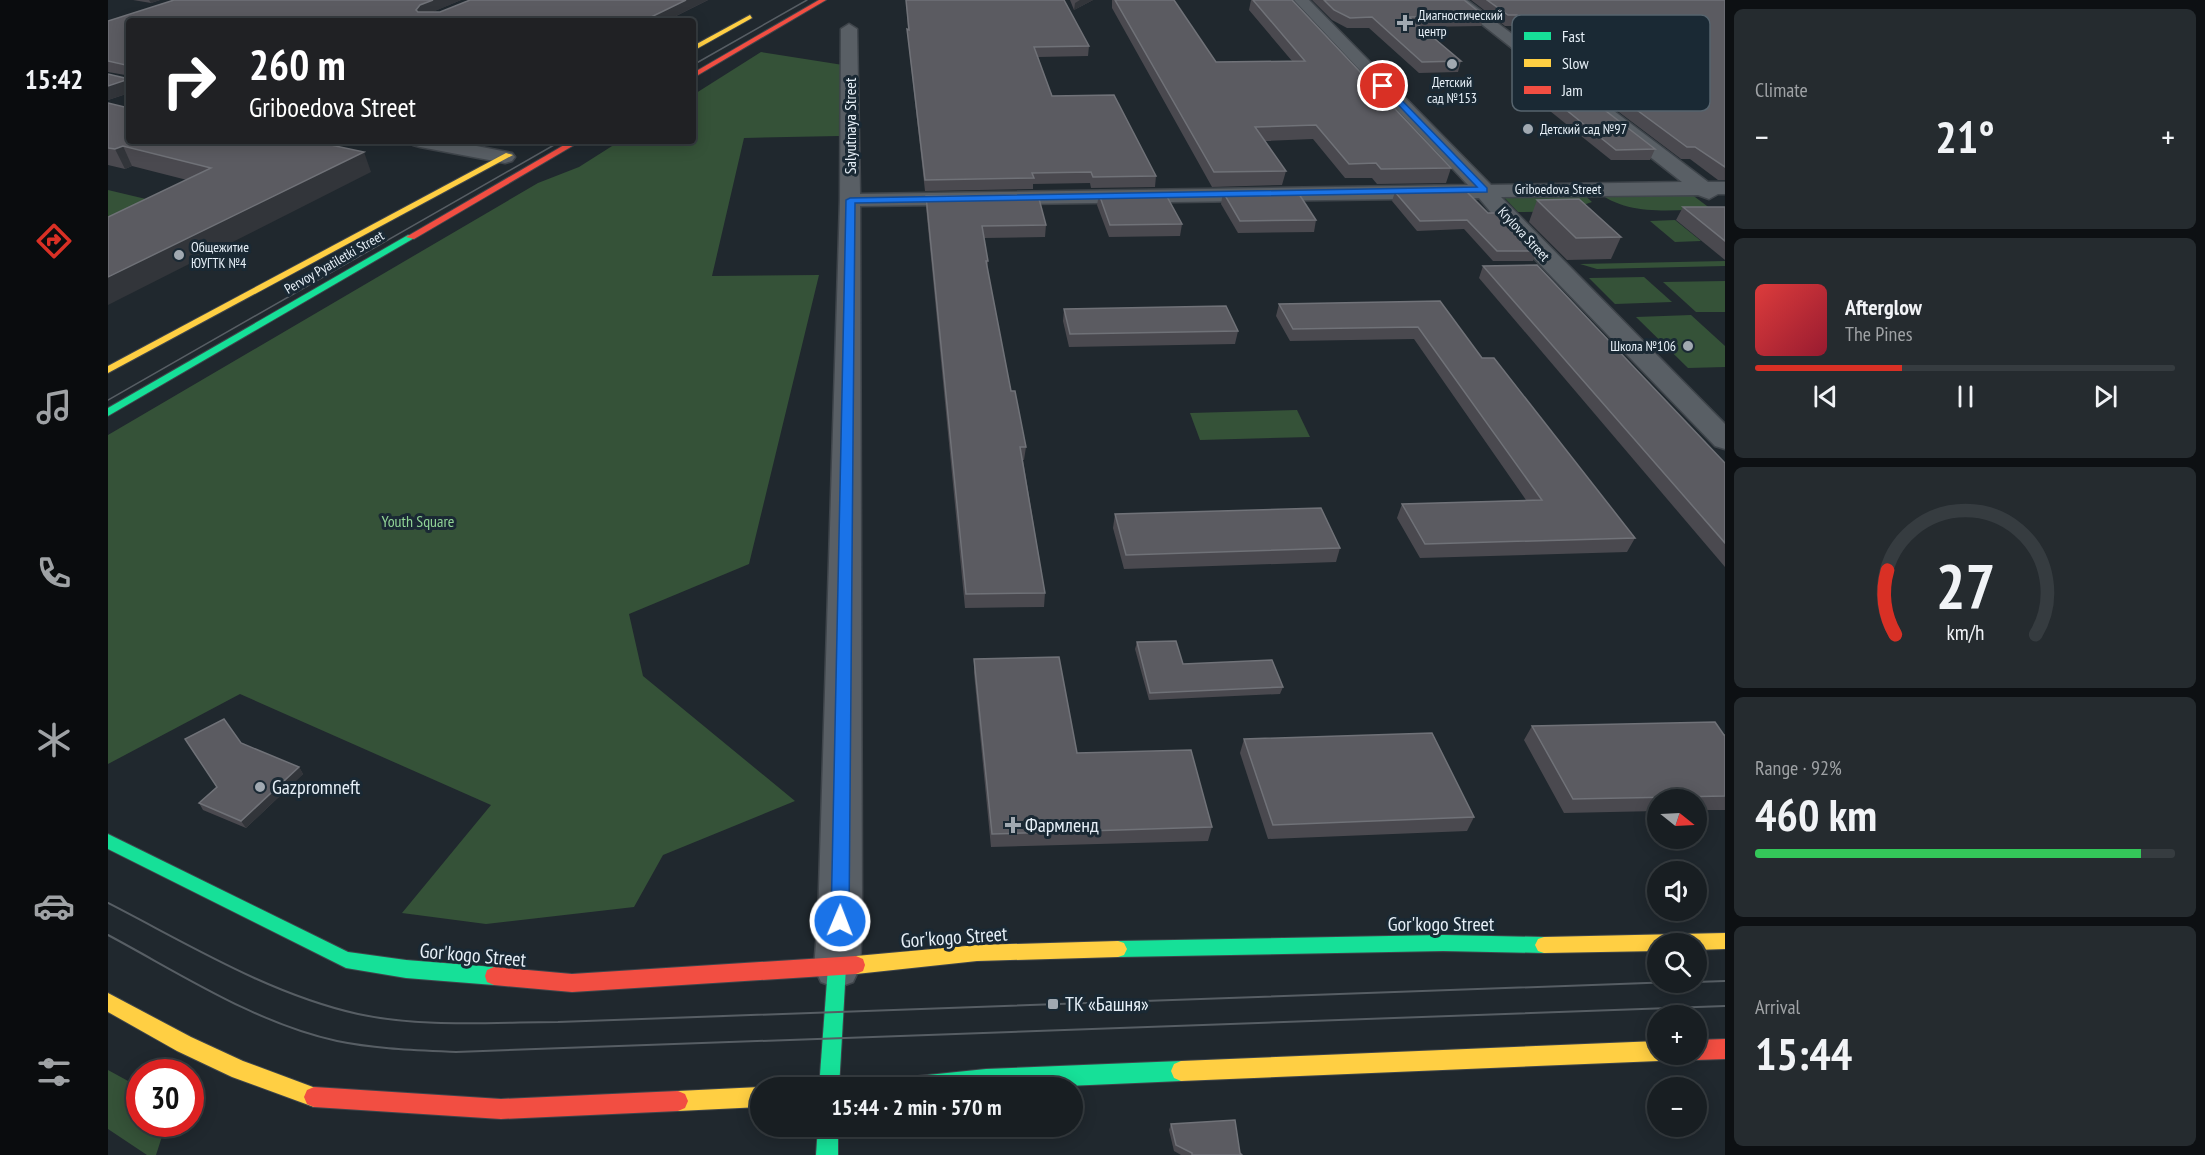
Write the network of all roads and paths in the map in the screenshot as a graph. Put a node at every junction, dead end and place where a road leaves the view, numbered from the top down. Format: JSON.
{"nodes":[{"id":1,"x":823,"y":0,"type":"edge"},
{"id":2,"x":1301,"y":0,"type":"edge"},
{"id":3,"x":1458,"y":0,"type":"edge"},
{"id":4,"x":762,"y":11,"type":"dead end"},
{"id":5,"x":849,"y":29,"type":"dead end"},
{"id":6,"x":1512,"y":41,"type":"edge"},
{"id":7,"x":696,"y":47,"type":"edge"},
{"id":8,"x":696,"y":74,"type":"edge"},
{"id":9,"x":1603,"y":111,"type":"edge"},
{"id":10,"x":435,"y":144,"type":"edge"},
{"id":11,"x":572,"y":144,"type":"edge"},
{"id":12,"x":524,"y":147,"type":"dead end"},
{"id":13,"x":505,"y":158,"type":"junction"},
{"id":14,"x":1703,"y":188,"type":"junction"},
{"id":15,"x":1725,"y":188,"type":"edge"},
{"id":16,"x":1484,"y":190,"type":"junction"},
{"id":17,"x":850,"y":200,"type":"junction"},
{"id":18,"x":1725,"y":206,"type":"edge"},
{"id":19,"x":108,"y":370,"type":"edge"},
{"id":20,"x":108,"y":413,"type":"edge"},
{"id":21,"x":1725,"y":440,"type":"edge"},
{"id":22,"x":108,"y":841,"type":"edge"},
{"id":23,"x":1725,"y":941,"type":"edge"},
{"id":24,"x":837,"y":967,"type":"junction"},
{"id":25,"x":108,"y":1002,"type":"edge"},
{"id":26,"x":1725,"y":1049,"type":"edge"},
{"id":27,"x":1707,"y":1050,"type":"edge"},
{"id":28,"x":1647,"y":1051,"type":"edge"},
{"id":29,"x":830,"y":1077,"type":"edge"},
{"id":30,"x":1034,"y":1077,"type":"edge"},
{"id":31,"x":750,"y":1097,"type":"edge"},
{"id":32,"x":828,"y":1137,"type":"edge"},
{"id":33,"x":827,"y":1155,"type":"edge"}],
"edges":[{"from":1,"to":8,"type":"main road"},
{"from":2,"to":16,"type":"street","name":"Krylova Street"},
{"from":3,"to":6,"type":"street"},
{"from":4,"to":7,"type":"main road"},
{"from":5,"to":17,"type":"street","name":"Salyutnaya Street"},
{"from":9,"to":14,"type":"street"},
{"from":10,"to":13,"type":"street"},
{"from":11,"to":20,"type":"main road","name":"Pervoy Pyatiletki Street"},
{"from":12,"to":13,"type":"main road","name":"Pervoy Pyatiletki Street"},
{"from":13,"to":19,"type":"main road","name":"Pervoy Pyatiletki Street"},
{"from":14,"to":15,"type":"street","name":"Griboedova Street"},
{"from":14,"to":16,"type":"street","name":"Griboedova Street"},
{"from":14,"to":18,"type":"street"},
{"from":16,"to":17,"type":"street","name":"Griboedova Street"},
{"from":16,"to":21,"type":"street","name":"Krylova Street"},
{"from":17,"to":24,"type":"street","name":"Salyutnaya Street"},
{"from":22,"to":24,"type":"main road","name":"Gor'kogo Street"},
{"from":23,"to":24,"type":"main road","name":"Gor'kogo Street"},
{"from":24,"to":29,"type":"main road","name":"Salyutnaya Street"},
{"from":25,"to":31,"type":"main road"},
{"from":26,"to":27,"type":"main road"},
{"from":28,"to":30,"type":"main road"},
{"from":32,"to":33,"type":"main road"}]}
